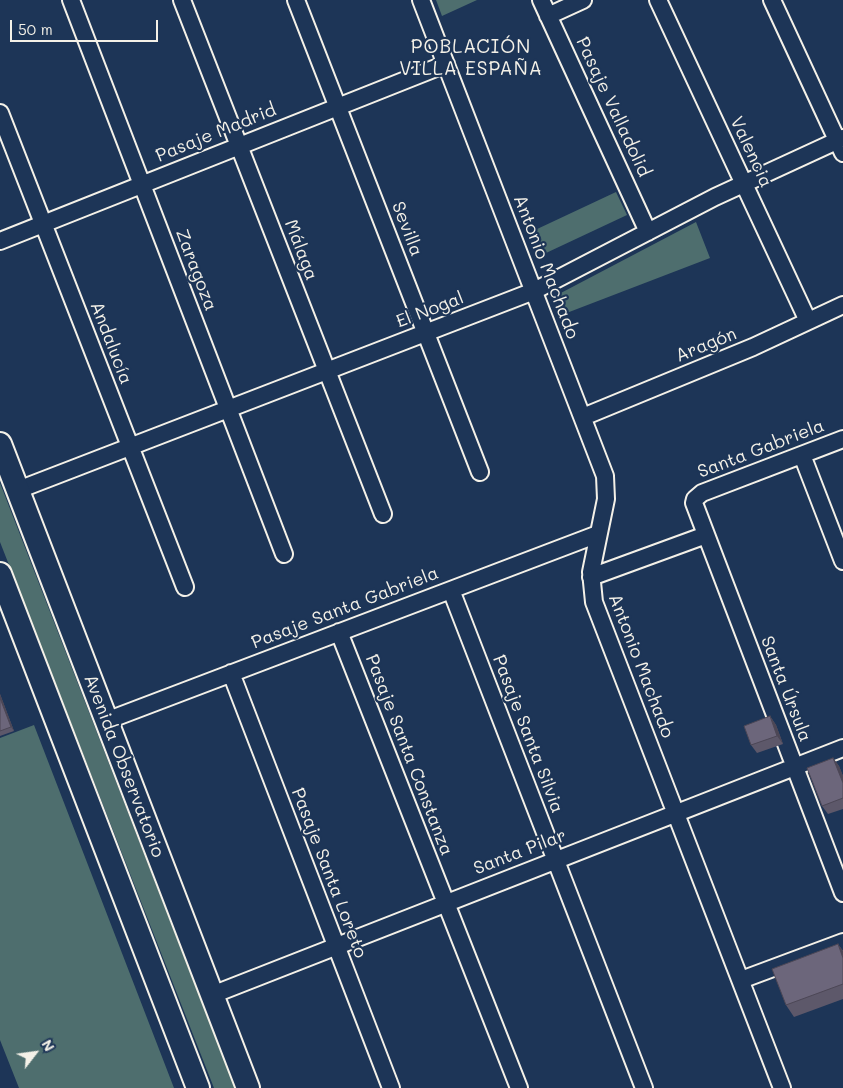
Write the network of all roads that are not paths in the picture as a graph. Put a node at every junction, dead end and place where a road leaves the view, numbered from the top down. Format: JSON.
{"nodes":[{"id":1,"x":71,"y":0,"type":"edge"},
{"id":2,"x":182,"y":0,"type":"edge"},
{"id":3,"x":296,"y":0,"type":"edge"},
{"id":4,"x":421,"y":0,"type":"edge"},
{"id":5,"x":541,"y":0,"type":"edge"},
{"id":6,"x":583,"y":0,"type":"edge"},
{"id":7,"x":658,"y":0,"type":"edge"},
{"id":8,"x":772,"y":0,"type":"edge"},
{"id":9,"x":548,"y":16,"type":"junction"},
{"id":10,"x":446,"y":64,"type":"junction"},
{"id":11,"x":338,"y":106,"type":"junction"},
{"id":12,"x":0,"y":113,"type":"edge"},
{"id":13,"x":841,"y":144,"type":"edge"},
{"id":14,"x":239,"y":146,"type":"junction"},
{"id":15,"x":744,"y":183,"type":"junction"},
{"id":16,"x":142,"y":184,"type":"junction"},
{"id":17,"x":43,"y":223,"type":"junction"},
{"id":18,"x":648,"y":232,"type":"junction"},
{"id":19,"x":0,"y":240,"type":"edge"},
{"id":20,"x":534,"y":291,"type":"junction"},
{"id":21,"x":843,"y":305,"type":"edge"},
{"id":22,"x":808,"y":321,"type":"junction"},
{"id":23,"x":426,"y":333,"type":"junction"},
{"id":24,"x":327,"y":371,"type":"junction"},
{"id":25,"x":228,"y":409,"type":"junction"},
{"id":26,"x":582,"y":417,"type":"junction"},
{"id":27,"x":843,"y":439,"type":"edge"},
{"id":28,"x":0,"y":444,"type":"edge"},
{"id":29,"x":131,"y":447,"type":"junction"},
{"id":30,"x":802,"y":455,"type":"junction"},
{"id":31,"x":480,"y":472,"type":"dead end"},
{"id":32,"x":18,"y":490,"type":"junction"},
{"id":33,"x":695,"y":499,"type":"joint"},
{"id":34,"x":383,"y":514,"type":"dead end"},
{"id":35,"x":598,"y":534,"type":"junction"},
{"id":36,"x":706,"y":535,"type":"junction"},
{"id":37,"x":284,"y":554,"type":"dead end"},
{"id":38,"x":843,"y":561,"type":"edge"},
{"id":39,"x":0,"y":574,"type":"edge"},
{"id":40,"x":591,"y":577,"type":"junction"},
{"id":41,"x":185,"y":587,"type":"dead end"},
{"id":42,"x":451,"y":590,"type":"junction"},
{"id":43,"x":339,"y":632,"type":"junction"},
{"id":44,"x":231,"y":673,"type":"junction"},
{"id":45,"x":106,"y":721,"type":"junction"},
{"id":46,"x":843,"y":748,"type":"edge"},
{"id":47,"x":794,"y":766,"type":"junction"},
{"id":48,"x":676,"y":813,"type":"junction"},
{"id":49,"x":556,"y":860,"type":"junction"},
{"id":50,"x":843,"y":893,"type":"edge"},
{"id":51,"x":446,"y":903,"type":"junction"},
{"id":52,"x":843,"y":942,"type":"edge"},
{"id":53,"x":336,"y":946,"type":"junction"},
{"id":54,"x":741,"y":980,"type":"junction"},
{"id":55,"x":212,"y":995,"type":"junction"},
{"id":56,"x":198,"y":1088,"type":"edge"},
{"id":57,"x":248,"y":1088,"type":"edge"},
{"id":58,"x":391,"y":1088,"type":"edge"},
{"id":59,"x":519,"y":1088,"type":"edge"},
{"id":60,"x":644,"y":1088,"type":"edge"},
{"id":61,"x":782,"y":1088,"type":"edge"}],
"edges":[{"from":1,"to":16,"type":"street","name":"Zaragoza"},
{"from":2,"to":14,"type":"street","name":"Málaga"},
{"from":3,"to":11,"type":"street","name":"Sevilla"},
{"from":4,"to":10,"type":"street","name":"Antonio Machado"},
{"from":5,"to":9,"type":"street","name":"Pasaje Valladolid"},
{"from":6,"to":9,"type":"street"},
{"from":7,"to":15,"type":"street","name":"Valencia"},
{"from":8,"to":13,"type":"street"},
{"from":9,"to":18,"type":"street","name":"Pasaje Valladolid"},
{"from":10,"to":11,"type":"street","name":"Pasaje Madrid"},
{"from":10,"to":20,"type":"street","name":"Antonio Machado"},
{"from":11,"to":14,"type":"street","name":"Pasaje Madrid"},
{"from":11,"to":23,"type":"street","name":"Sevilla"},
{"from":12,"to":17,"type":"street","name":"Andalucía"},
{"from":13,"to":15,"type":"street","name":"El Nogal"},
{"from":14,"to":16,"type":"street","name":"Pasaje Madrid"},
{"from":14,"to":24,"type":"street","name":"Málaga"},
{"from":15,"to":18,"type":"street","name":"El Nogal"},
{"from":15,"to":22,"type":"street","name":"Valencia"},
{"from":16,"to":17,"type":"street","name":"Pasaje Madrid"},
{"from":16,"to":25,"type":"street","name":"Zaragoza"},
{"from":17,"to":19,"type":"street","name":"Pasaje Madrid"},
{"from":17,"to":29,"type":"street","name":"Andalucía"},
{"from":18,"to":20,"type":"street","name":"El Nogal"},
{"from":20,"to":23,"type":"street","name":"El Nogal"},
{"from":20,"to":26,"type":"street","name":"Antonio Machado"},
{"from":21,"to":22,"type":"street","name":"Aragón"},
{"from":22,"to":26,"type":"street","name":"Aragón"},
{"from":23,"to":24,"type":"street","name":"El Nogal"},
{"from":23,"to":31,"type":"street","name":"Sevilla"},
{"from":24,"to":25,"type":"street","name":"El Nogal"},
{"from":24,"to":34,"type":"street","name":"Málaga"},
{"from":25,"to":29,"type":"street","name":"El Nogal"},
{"from":25,"to":37,"type":"street","name":"Zaragoza"},
{"from":26,"to":35,"type":"street","name":"Antonio Machado"},
{"from":27,"to":30,"type":"street","name":"Santa Gabriela"},
{"from":28,"to":32,"type":"main road","name":"Avenida Observatorio"},
{"from":29,"to":32,"type":"street","name":"El Nogal"},
{"from":29,"to":41,"type":"street","name":"Andalucía"},
{"from":30,"to":33,"type":"street","name":"Santa Gabriela"},
{"from":30,"to":38,"type":"street"},
{"from":32,"to":45,"type":"main road","name":"Avenida Observatorio"},
{"from":33,"to":36,"type":"street","name":"Santa Úrsula"},
{"from":35,"to":40,"type":"street","name":"Antonio Machado"},
{"from":35,"to":42,"type":"street","name":"Pasaje Santa Gabriela"},
{"from":36,"to":40,"type":"street"},
{"from":36,"to":47,"type":"street","name":"Santa Úrsula"},
{"from":39,"to":56,"type":"main road"},
{"from":40,"to":48,"type":"street","name":"Antonio Machado"},
{"from":42,"to":43,"type":"street","name":"Pasaje Santa Gabriela"},
{"from":42,"to":49,"type":"street","name":"Pasaje Santa Silvia"},
{"from":43,"to":44,"type":"street","name":"Pasaje Santa Gabriela"},
{"from":43,"to":51,"type":"street","name":"Pasaje Santa Constanza"},
{"from":44,"to":45,"type":"street","name":"Pasaje Santa Gabriela"},
{"from":44,"to":53,"type":"street","name":"Pasaje Santa Loreto"},
{"from":45,"to":55,"type":"main road","name":"Avenida Observatorio"},
{"from":46,"to":47,"type":"street","name":"Santa Pilar"},
{"from":47,"to":48,"type":"street","name":"Santa Pilar"},
{"from":47,"to":50,"type":"street","name":"Santa Úrsula"},
{"from":48,"to":49,"type":"street","name":"Santa Pilar"},
{"from":48,"to":54,"type":"street","name":"Antonio Machado"},
{"from":49,"to":51,"type":"street","name":"Santa Pilar"},
{"from":49,"to":60,"type":"street","name":"Pasaje Santa Silvia"},
{"from":51,"to":53,"type":"street","name":"Santa Pilar"},
{"from":51,"to":59,"type":"street","name":"Pasaje Santa Constanza"},
{"from":52,"to":54,"type":"street"},
{"from":53,"to":55,"type":"street","name":"Santa Pilar"},
{"from":53,"to":58,"type":"street","name":"Pasaje Santa Loreto"},
{"from":54,"to":61,"type":"street","name":"Antonio Machado"},
{"from":55,"to":57,"type":"main road","name":"Avenida Observatorio"}]}
